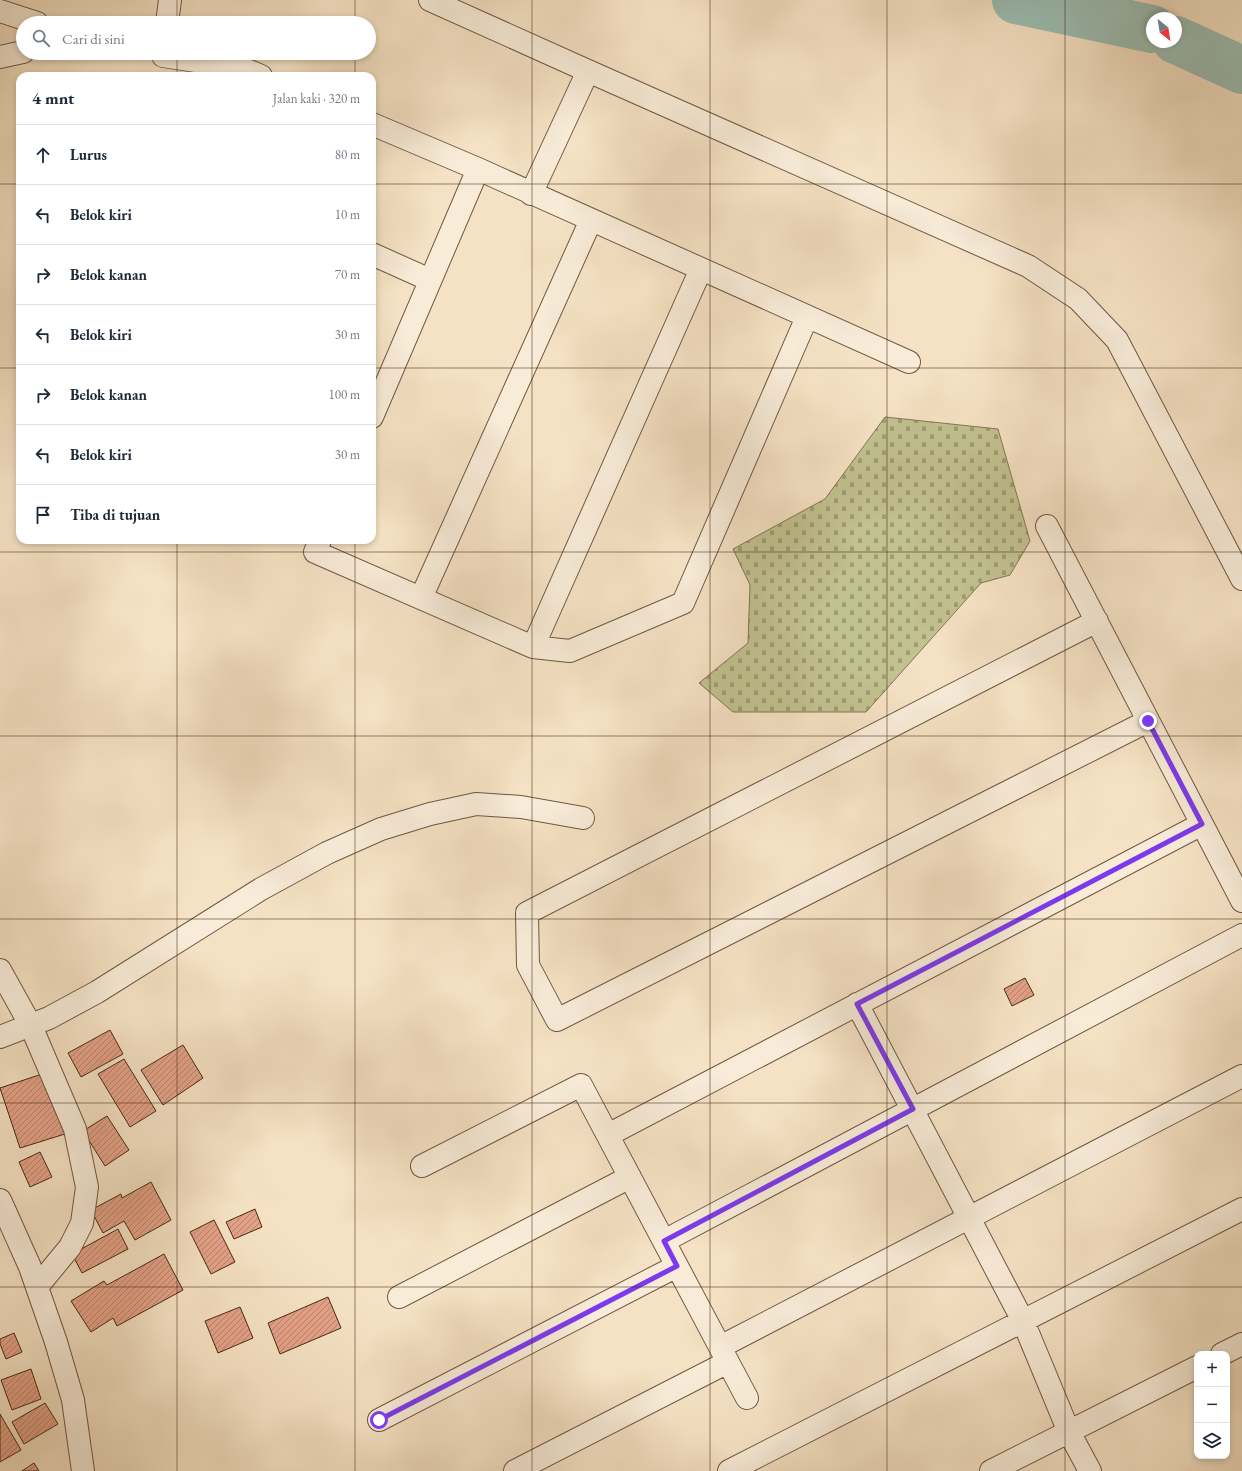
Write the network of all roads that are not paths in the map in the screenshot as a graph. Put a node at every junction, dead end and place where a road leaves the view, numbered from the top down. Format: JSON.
{"nodes":[{"id":1,"x":430,"y":0,"type":"edge"},
{"id":2,"x":0,"y":11,"type":"edge"},
{"id":3,"x":16,"y":16,"type":"edge"},
{"id":4,"x":16,"y":54,"type":"edge"},
{"id":5,"x":0,"y":57,"type":"edge"},
{"id":6,"x":189,"y":60,"type":"edge"},
{"id":7,"x":588,"y":71,"type":"junction"},
{"id":8,"x":252,"y":72,"type":"edge"},
{"id":9,"x":376,"y":126,"type":"edge"},
{"id":10,"x":478,"y":169,"type":"junction"},
{"id":11,"x":532,"y":194,"type":"junction"},
{"id":12,"x":591,"y":220,"type":"junction"},
{"id":13,"x":376,"y":256,"type":"edge"},
{"id":14,"x":701,"y":269,"type":"junction"},
{"id":15,"x":430,"y":280,"type":"junction"},
{"id":16,"x":807,"y":316,"type":"junction"},
{"id":17,"x":909,"y":362,"type":"dead end"},
{"id":18,"x":377,"y":390,"type":"edge"},
{"id":19,"x":1047,"y":526,"type":"dead end"},
{"id":20,"x":318,"y":544,"type":"edge"},
{"id":21,"x":1242,"y":578,"type":"edge"},
{"id":22,"x":421,"y":598,"type":"junction"},
{"id":23,"x":1096,"y":621,"type":"junction"},
{"id":24,"x":532,"y":647,"type":"junction"},
{"id":25,"x":1148,"y":721,"type":"junction"},
{"id":26,"x":583,"y":818,"type":"dead end"},
{"id":27,"x":1202,"y":824,"type":"junction"},
{"id":28,"x":1239,"y":887,"type":"edge"},
{"id":29,"x":1242,"y":935,"type":"edge"},
{"id":30,"x":0,"y":970,"type":"edge"},
{"id":31,"x":857,"y":1004,"type":"junction"},
{"id":32,"x":30,"y":1026,"type":"junction"},
{"id":33,"x":0,"y":1037,"type":"edge"},
{"id":34,"x":1242,"y":1076,"type":"edge"},
{"id":35,"x":913,"y":1109,"type":"junction"},
{"id":36,"x":608,"y":1135,"type":"junction"},
{"id":37,"x":422,"y":1166,"type":"dead end"},
{"id":38,"x":630,"y":1177,"type":"junction"},
{"id":39,"x":0,"y":1200,"type":"edge"},
{"id":40,"x":1242,"y":1209,"type":"edge"},
{"id":41,"x":970,"y":1218,"type":"junction"},
{"id":42,"x":664,"y":1241,"type":"junction"},
{"id":43,"x":677,"y":1266,"type":"junction"},
{"id":44,"x":36,"y":1287,"type":"junction"},
{"id":45,"x":399,"y":1297,"type":"dead end"},
{"id":46,"x":1023,"y":1321,"type":"junction"},
{"id":47,"x":1242,"y":1344,"type":"edge"},
{"id":48,"x":1228,"y":1351,"type":"edge"},
{"id":49,"x":724,"y":1355,"type":"junction"},
{"id":50,"x":1194,"y":1369,"type":"edge"},
{"id":51,"x":747,"y":1398,"type":"dead end"},
{"id":52,"x":379,"y":1420,"type":"dead end"},
{"id":53,"x":1069,"y":1432,"type":"junction"},
{"id":54,"x":83,"y":1471,"type":"edge"},
{"id":55,"x":515,"y":1471,"type":"edge"},
{"id":56,"x":728,"y":1471,"type":"edge"},
{"id":57,"x":992,"y":1471,"type":"edge"},
{"id":58,"x":1090,"y":1471,"type":"edge"}],
"edges":[{"from":1,"to":7,"type":"street"},
{"from":2,"to":3,"type":"street"},
{"from":4,"to":5,"type":"street"},
{"from":6,"to":8,"type":"street"},
{"from":7,"to":11,"type":"street"},
{"from":7,"to":21,"type":"street"},
{"from":9,"to":10,"type":"street"},
{"from":10,"to":11,"type":"street"},
{"from":10,"to":15,"type":"street"},
{"from":11,"to":12,"type":"street"},
{"from":12,"to":14,"type":"street"},
{"from":12,"to":22,"type":"street"},
{"from":13,"to":15,"type":"street"},
{"from":14,"to":16,"type":"street"},
{"from":14,"to":24,"type":"street"},
{"from":15,"to":18,"type":"street"},
{"from":16,"to":17,"type":"street"},
{"from":16,"to":24,"type":"street"},
{"from":19,"to":23,"type":"street"},
{"from":20,"to":22,"type":"street"},
{"from":22,"to":24,"type":"street"},
{"from":23,"to":25,"type":"street"},
{"from":23,"to":25,"type":"street"},
{"from":25,"to":27,"type":"street"},
{"from":26,"to":32,"type":"street"},
{"from":27,"to":28,"type":"street"},
{"from":27,"to":31,"type":"street"},
{"from":29,"to":35,"type":"street"},
{"from":30,"to":32,"type":"street"},
{"from":31,"to":35,"type":"street"},
{"from":31,"to":36,"type":"street"},
{"from":32,"to":33,"type":"street"},
{"from":32,"to":44,"type":"street"},
{"from":34,"to":41,"type":"street"},
{"from":35,"to":41,"type":"street"},
{"from":35,"to":42,"type":"street"},
{"from":36,"to":37,"type":"street"},
{"from":36,"to":38,"type":"street"},
{"from":38,"to":42,"type":"street"},
{"from":38,"to":45,"type":"street"},
{"from":39,"to":44,"type":"street"},
{"from":40,"to":46,"type":"street"},
{"from":41,"to":46,"type":"street"},
{"from":41,"to":49,"type":"street"},
{"from":42,"to":43,"type":"street"},
{"from":43,"to":49,"type":"street"},
{"from":43,"to":52,"type":"street"},
{"from":44,"to":54,"type":"street"},
{"from":46,"to":53,"type":"street"},
{"from":46,"to":56,"type":"street"},
{"from":47,"to":48,"type":"street"},
{"from":49,"to":51,"type":"street"},
{"from":49,"to":55,"type":"street"},
{"from":50,"to":53,"type":"street"},
{"from":53,"to":57,"type":"street"},
{"from":53,"to":58,"type":"street"}]}
